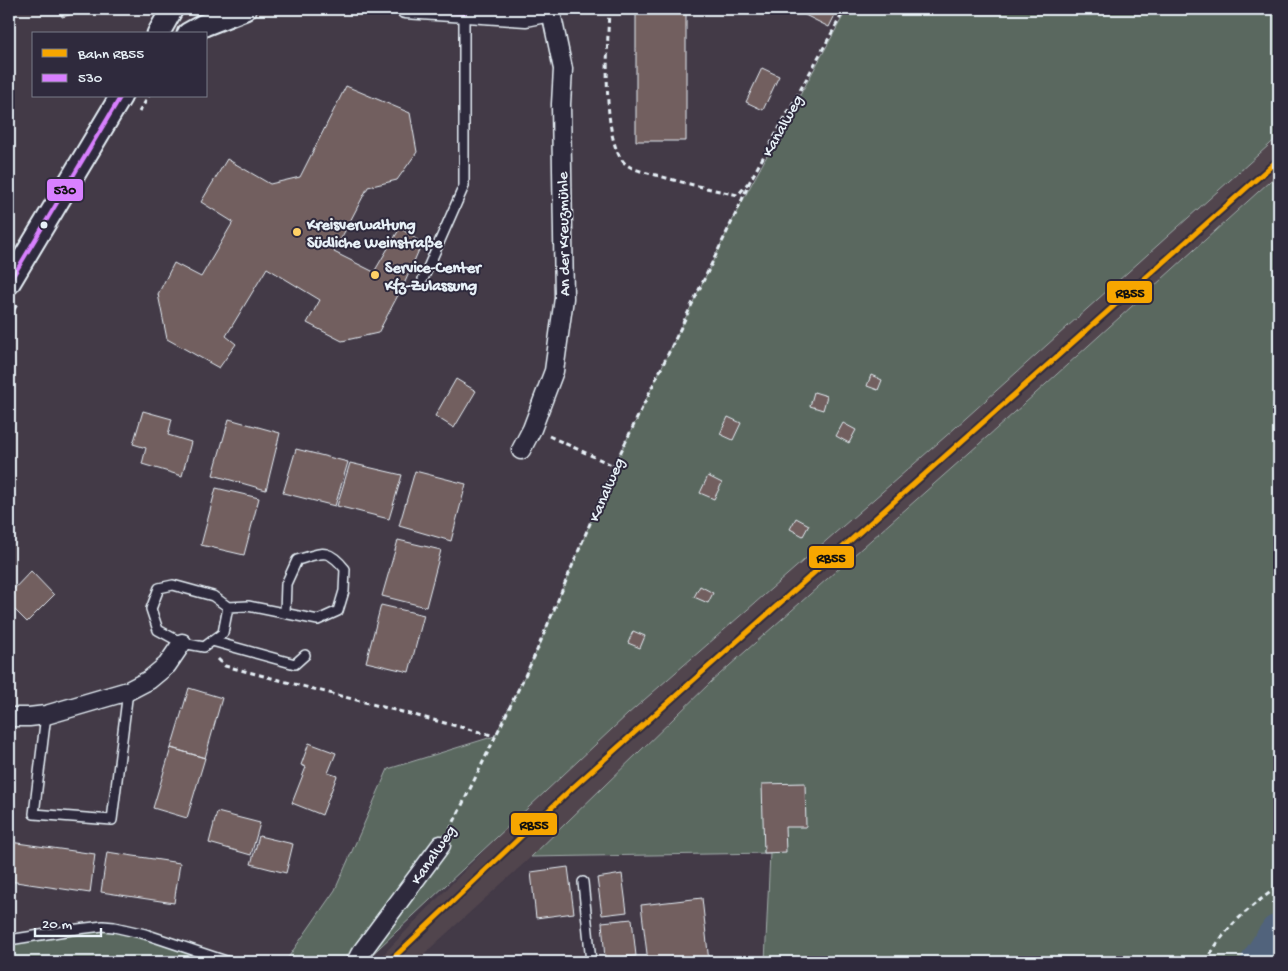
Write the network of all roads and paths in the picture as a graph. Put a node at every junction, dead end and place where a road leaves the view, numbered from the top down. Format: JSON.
{"nodes":[{"id":1,"x":172,"y":9,"type":"edge"},
{"id":2,"x":245,"y":9,"type":"edge"},
{"id":3,"x":405,"y":9,"type":"edge"},
{"id":4,"x":609,"y":9,"type":"edge"},
{"id":5,"x":845,"y":9,"type":"edge"},
{"id":6,"x":552,"y":10,"type":"edge"},
{"id":7,"x":464,"y":13,"type":"junction"},
{"id":8,"x":159,"y":32,"type":"edge"},
{"id":9,"x":192,"y":32,"type":"edge"},
{"id":10,"x":120,"y":98,"type":"edge"},
{"id":11,"x":750,"y":181,"type":"junction"},
{"id":12,"x":422,"y":279,"type":"dead end"},
{"id":13,"x":9,"y":283,"type":"edge"},
{"id":14,"x":532,"y":429,"type":"junction"},
{"id":15,"x":521,"y":450,"type":"dead end"},
{"id":16,"x":614,"y":466,"type":"junction"},
{"id":17,"x":228,"y":607,"type":"junction"},
{"id":18,"x":285,"y":613,"type":"junction"},
{"id":19,"x":182,"y":643,"type":"junction"},
{"id":20,"x":208,"y":644,"type":"junction"},
{"id":21,"x":305,"y":656,"type":"dead end"},
{"id":22,"x":128,"y":691,"type":"junction"},
{"id":23,"x":46,"y":714,"type":"junction"},
{"id":24,"x":9,"y":717,"type":"edge"},
{"id":25,"x":495,"y":736,"type":"junction"},
{"id":26,"x":441,"y":845,"type":"joint"},
{"id":27,"x":582,"y":882,"type":"dead end"},
{"id":28,"x":1279,"y":886,"type":"edge"},
{"id":29,"x":9,"y":940,"type":"edge"},
{"id":30,"x":229,"y":962,"type":"edge"},
{"id":31,"x":356,"y":962,"type":"edge"},
{"id":32,"x":591,"y":962,"type":"edge"},
{"id":33,"x":1206,"y":962,"type":"edge"}],
"edges":[{"from":1,"to":8,"type":"street"},
{"from":2,"to":9,"type":"street"},
{"from":3,"to":7,"type":"street","name":"An der Kreuzmühle"},
{"from":4,"to":11,"type":"path"},
{"from":5,"to":11,"type":"path","name":"Kanalweg"},
{"from":6,"to":7,"type":"street","name":"An der Kreuzmühle"},
{"from":6,"to":14,"type":"street","name":"An der Kreuzmühle"},
{"from":7,"to":12,"type":"lane"},
{"from":10,"to":13,"type":"street"},
{"from":11,"to":16,"type":"path","name":"Kanalweg"},
{"from":14,"to":15,"type":"street","name":"An der Kreuzmühle"},
{"from":14,"to":16,"type":"path"},
{"from":16,"to":25,"type":"path","name":"Kanalweg"},
{"from":17,"to":18,"type":"lane"},
{"from":17,"to":19,"type":"lane"},
{"from":17,"to":20,"type":"lane"},
{"from":18,"to":18,"type":"lane"},
{"from":19,"to":20,"type":"lane"},
{"from":19,"to":22,"type":"street"},
{"from":20,"to":21,"type":"lane"},
{"from":20,"to":25,"type":"path"},
{"from":22,"to":23,"type":"street"},
{"from":22,"to":23,"type":"lane"},
{"from":23,"to":24,"type":"street"},
{"from":25,"to":26,"type":"path","name":"Kanalweg"},
{"from":26,"to":31,"type":"street","name":"Kanalweg"},
{"from":27,"to":32,"type":"lane"},
{"from":28,"to":33,"type":"path"},
{"from":29,"to":30,"type":"lane"}]}
